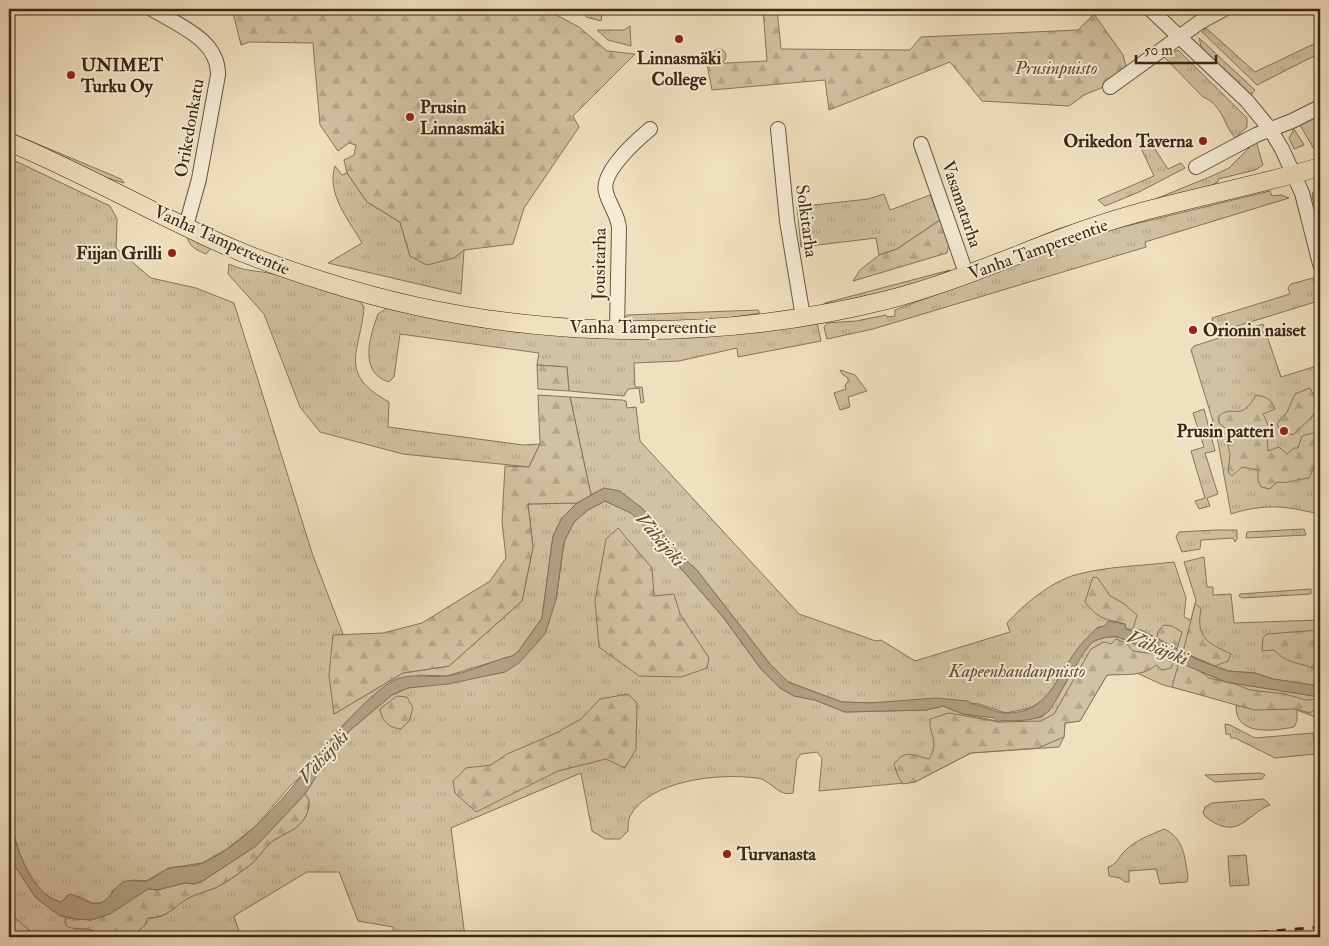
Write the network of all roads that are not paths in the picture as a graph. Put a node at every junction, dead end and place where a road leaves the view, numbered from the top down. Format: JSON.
{"nodes":[{"id":1,"x":152,"y":9,"type":"edge"},
{"id":2,"x":1150,"y":9,"type":"edge"},
{"id":3,"x":1224,"y":9,"type":"edge"},
{"id":4,"x":1180,"y":37,"type":"junction"},
{"id":5,"x":1110,"y":87,"type":"dead end"},
{"id":6,"x":1320,"y":107,"type":"edge"},
{"id":7,"x":650,"y":129,"type":"dead end"},
{"id":8,"x":778,"y":129,"type":"dead end"},
{"id":9,"x":1270,"y":129,"type":"junction"},
{"id":10,"x":9,"y":142,"type":"edge"},
{"id":11,"x":921,"y":144,"type":"dead end"},
{"id":12,"x":1196,"y":167,"type":"dead end"},
{"id":13,"x":1320,"y":167,"type":"edge"},
{"id":14,"x":1294,"y":175,"type":"junction"},
{"id":15,"x":186,"y":226,"type":"junction"},
{"id":16,"x":1320,"y":264,"type":"edge"},
{"id":17,"x":967,"y":276,"type":"junction"},
{"id":18,"x":803,"y":317,"type":"junction"},
{"id":19,"x":617,"y":330,"type":"junction"}],
"edges":[{"from":1,"to":15,"type":"street","name":"Orikedonkatu"},
{"from":2,"to":4,"type":"street"},
{"from":3,"to":4,"type":"street"},
{"from":4,"to":5,"type":"street"},
{"from":4,"to":9,"type":"street"},
{"from":6,"to":9,"type":"street"},
{"from":7,"to":19,"type":"street","name":"Jousitarha"},
{"from":8,"to":18,"type":"street","name":"Solkitarha"},
{"from":9,"to":12,"type":"street"},
{"from":9,"to":14,"type":"street"},
{"from":10,"to":15,"type":"main road","name":"Vanha Tampereentie"},
{"from":11,"to":17,"type":"street","name":"Vasamatarha"},
{"from":13,"to":14,"type":"main road","name":"Vanha Tampereentie"},
{"from":14,"to":16,"type":"street"},
{"from":14,"to":17,"type":"main road","name":"Vanha Tampereentie"},
{"from":15,"to":19,"type":"main road","name":"Vanha Tampereentie"},
{"from":17,"to":18,"type":"main road","name":"Vanha Tampereentie"},
{"from":18,"to":19,"type":"main road","name":"Vanha Tampereentie"}]}
